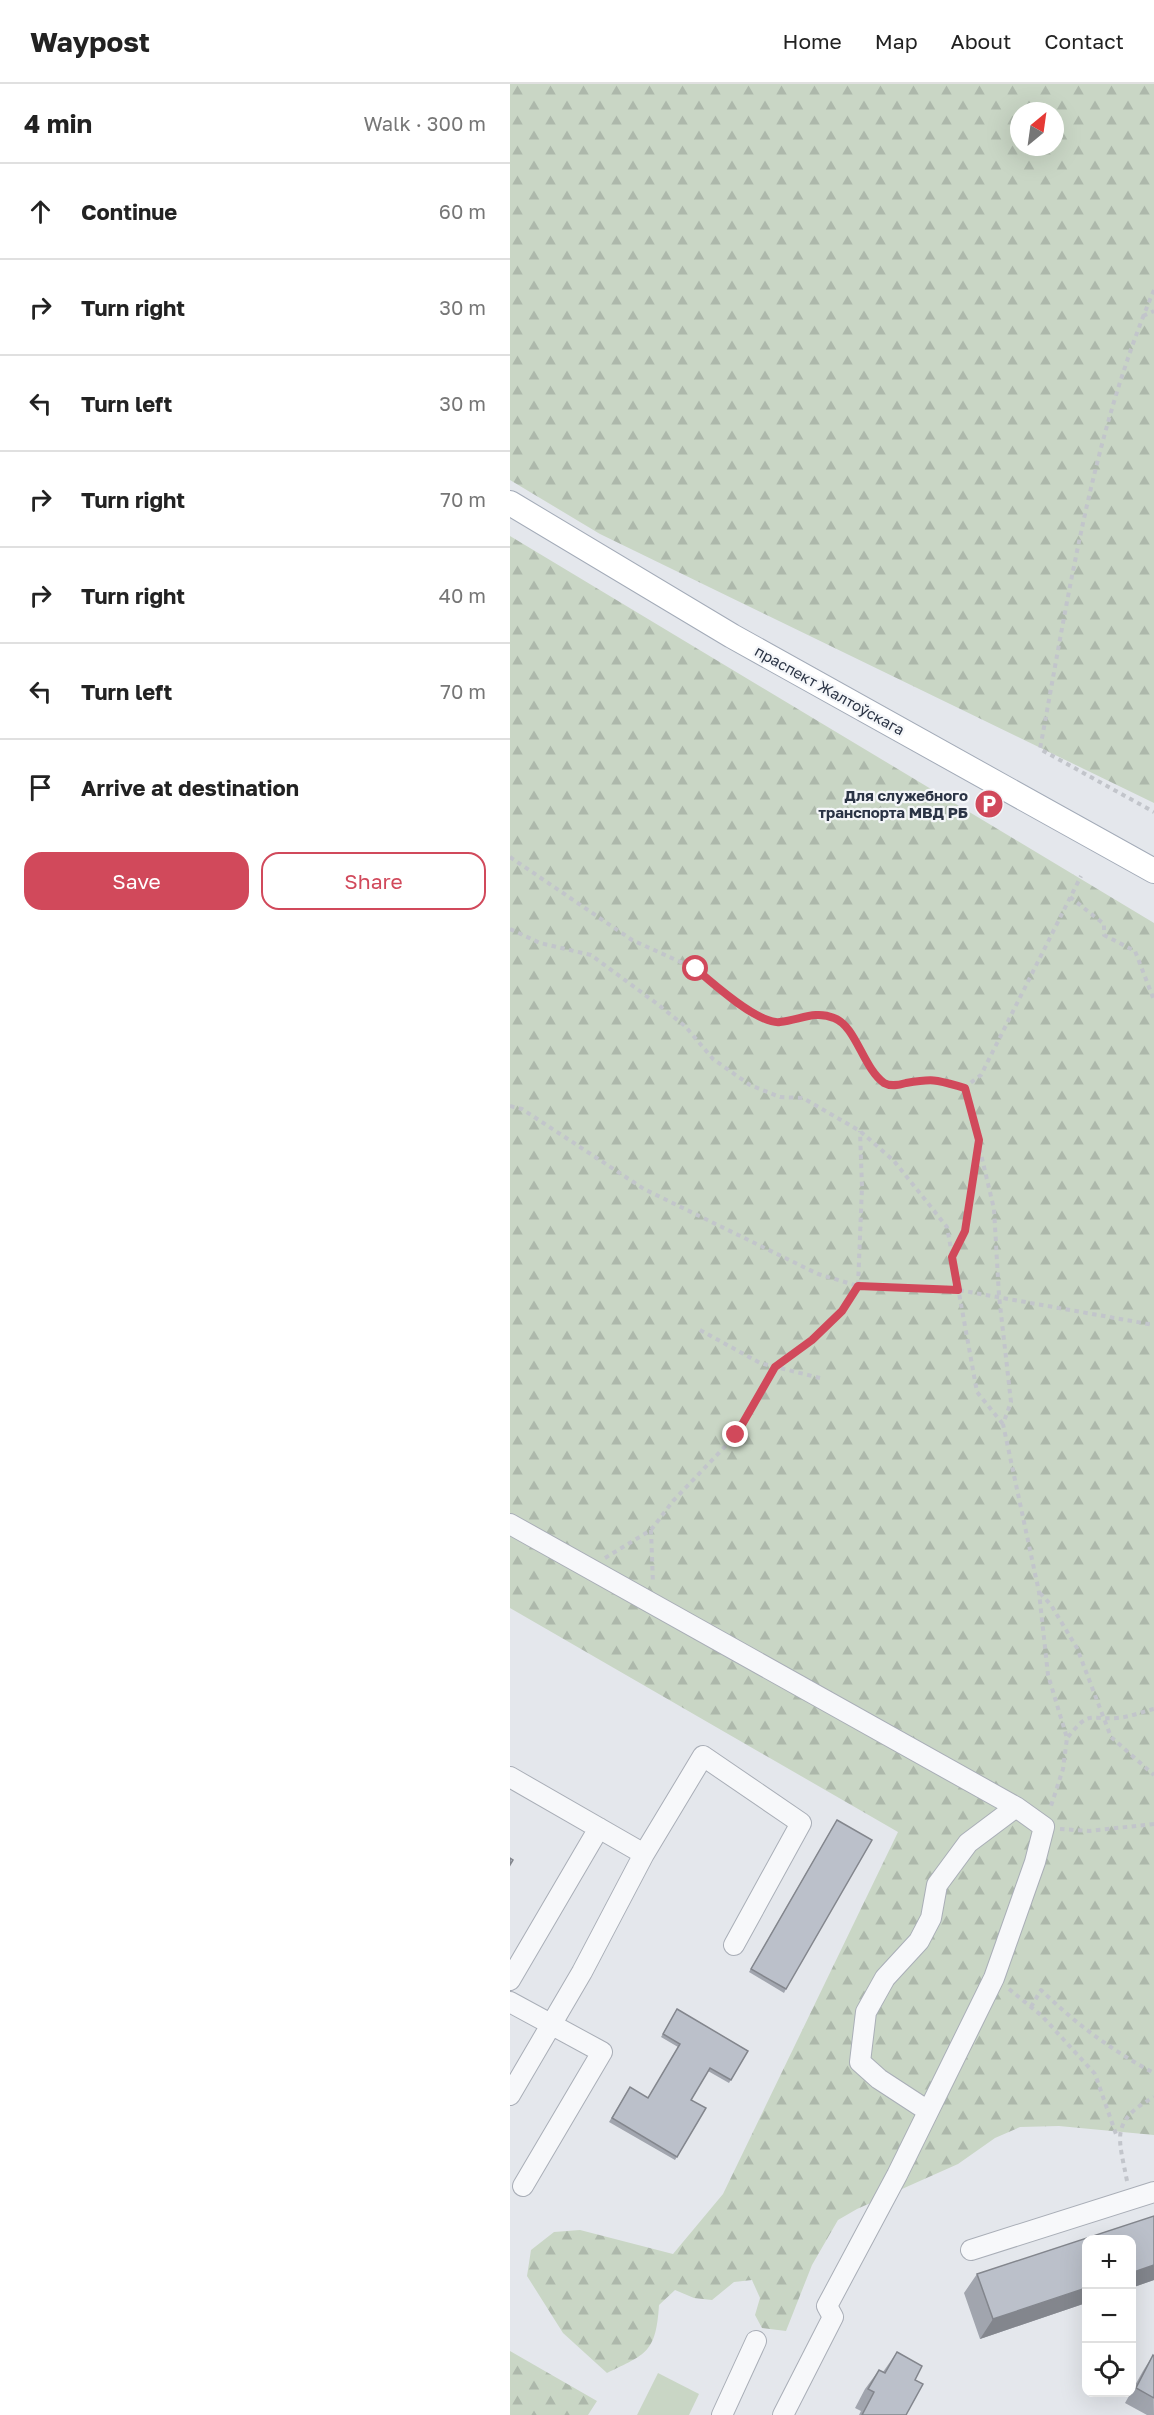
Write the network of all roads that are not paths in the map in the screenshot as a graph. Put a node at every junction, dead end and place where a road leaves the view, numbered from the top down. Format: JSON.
{"nodes":[{"id":1,"x":510,"y":503,"type":"edge"},
{"id":2,"x":1154,"y":871,"type":"edge"},
{"id":3,"x":510,"y":1524,"type":"edge"},
{"id":4,"x":510,"y":1777,"type":"edge"},
{"id":5,"x":1016,"y":1807,"type":"junction"},
{"id":6,"x":599,"y":1828,"type":"junction"},
{"id":7,"x":644,"y":1854,"type":"junction"},
{"id":8,"x":734,"y":1945,"type":"dead end"},
{"id":9,"x":510,"y":1980,"type":"edge"},
{"id":10,"x":510,"y":2002,"type":"edge"},
{"id":11,"x":550,"y":2024,"type":"junction"},
{"id":12,"x":510,"y":2095,"type":"edge"},
{"id":13,"x":928,"y":2111,"type":"junction"},
{"id":14,"x":523,"y":2186,"type":"dead end"},
{"id":15,"x":1154,"y":2192,"type":"edge"},
{"id":16,"x":971,"y":2250,"type":"dead end"},
{"id":17,"x":756,"y":2341,"type":"dead end"},
{"id":18,"x":722,"y":2415,"type":"edge"},
{"id":19,"x":783,"y":2415,"type":"edge"}],
"edges":[{"from":1,"to":2,"type":"main road","name":"праспект Жалтоўскага"},
{"from":3,"to":5,"type":"street"},
{"from":4,"to":6,"type":"street"},
{"from":5,"to":13,"type":"street"},
{"from":5,"to":13,"type":"street"},
{"from":6,"to":7,"type":"street"},
{"from":6,"to":9,"type":"street"},
{"from":7,"to":8,"type":"street"},
{"from":7,"to":11,"type":"street"},
{"from":10,"to":11,"type":"street"},
{"from":11,"to":12,"type":"street"},
{"from":11,"to":14,"type":"street"},
{"from":13,"to":19,"type":"street"},
{"from":15,"to":16,"type":"street"},
{"from":17,"to":18,"type":"street"}]}
